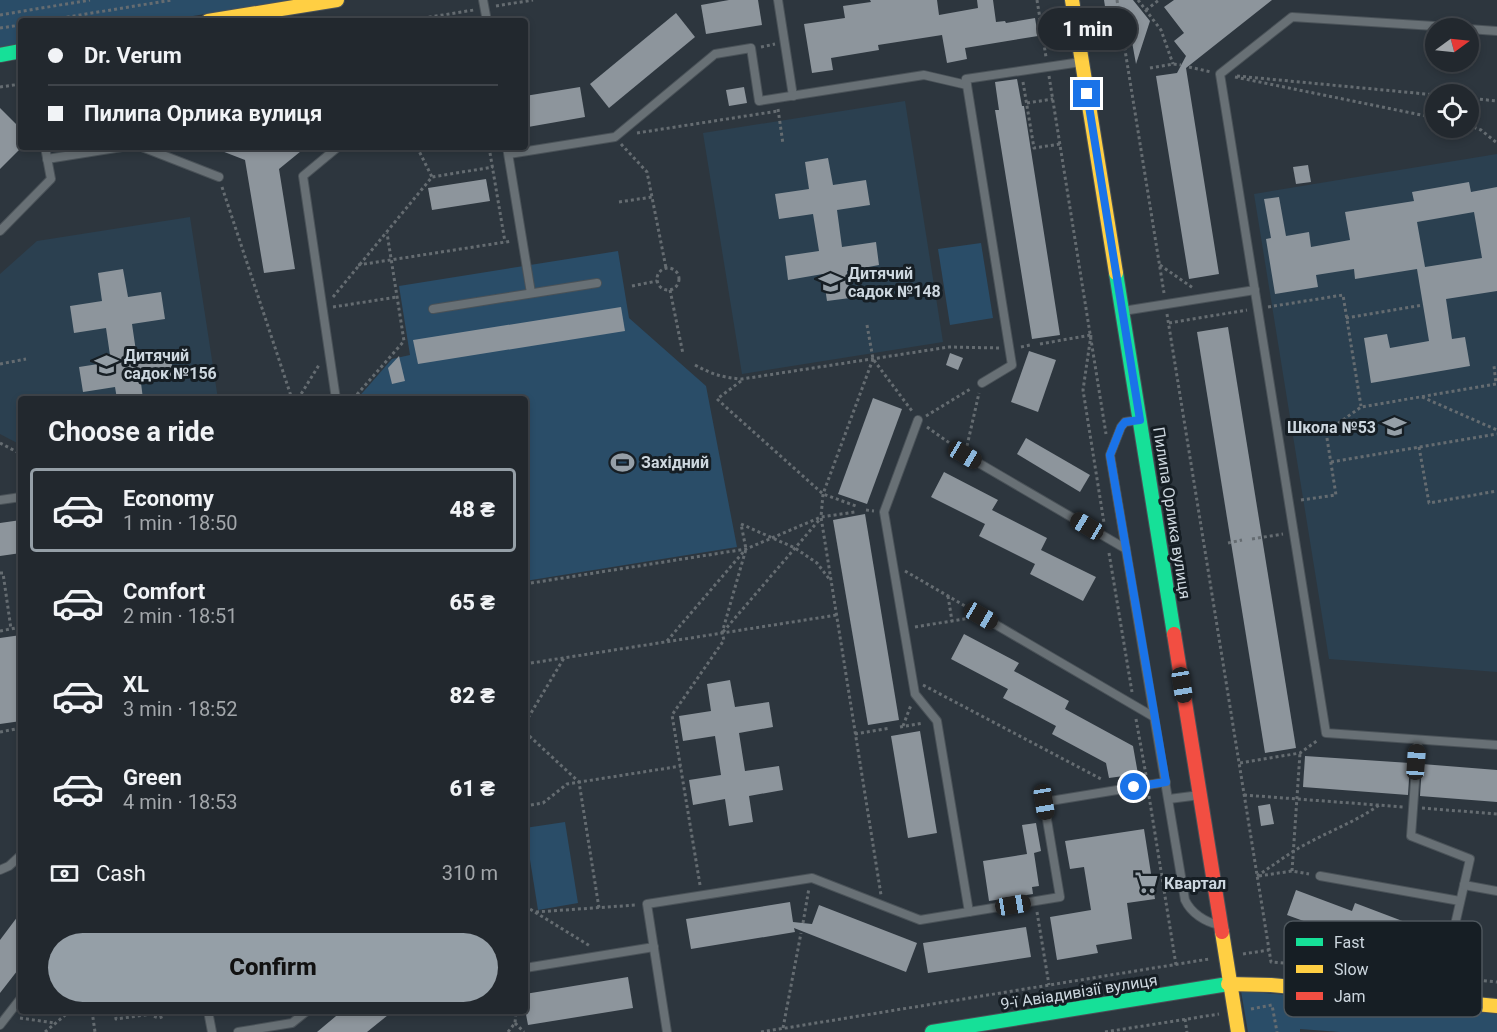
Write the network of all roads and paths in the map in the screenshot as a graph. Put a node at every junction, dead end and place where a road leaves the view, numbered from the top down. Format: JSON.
{"nodes":[{"id":1,"x":90,"y":0,"type":"edge"},
{"id":2,"x":172,"y":0,"type":"edge"},
{"id":3,"x":337,"y":0,"type":"edge"},
{"id":4,"x":533,"y":0,"type":"edge"},
{"id":5,"x":778,"y":0,"type":"edge"},
{"id":6,"x":1037,"y":0,"type":"edge"},
{"id":7,"x":1072,"y":0,"type":"edge"},
{"id":8,"x":1118,"y":0,"type":"edge"},
{"id":9,"x":1138,"y":0,"type":"edge"},
{"id":10,"x":1159,"y":0,"type":"edge"},
{"id":11,"x":484,"y":4,"type":"edge"},
{"id":12,"x":1146,"y":10,"type":"junction"},
{"id":13,"x":0,"y":15,"type":"edge"},
{"id":14,"x":61,"y":18,"type":"edge"},
{"id":15,"x":226,"y":18,"type":"edge"},
{"id":16,"x":419,"y":18,"type":"edge"},
{"id":17,"x":18,"y":25,"type":"edge"},
{"id":18,"x":1425,"y":26,"type":"edge"},
{"id":19,"x":0,"y":28,"type":"edge"},
{"id":20,"x":1479,"y":30,"type":"edge"},
{"id":21,"x":1497,"y":31,"type":"edge"},
{"id":22,"x":18,"y":52,"type":"edge"},
{"id":23,"x":0,"y":55,"type":"edge"},
{"id":24,"x":1082,"y":61,"type":"junction"},
{"id":25,"x":1173,"y":64,"type":"junction"},
{"id":26,"x":1181,"y":65,"type":"dead end"},
{"id":27,"x":1048,"y":67,"type":"junction"},
{"id":28,"x":1189,"y":67,"type":"dead end"},
{"id":29,"x":1150,"y":68,"type":"dead end"},
{"id":30,"x":1022,"y":71,"type":"junction"},
{"id":31,"x":1220,"y":74,"type":"junction"},
{"id":32,"x":18,"y":84,"type":"edge"},
{"id":33,"x":967,"y":85,"type":"junction"},
{"id":34,"x":0,"y":87,"type":"edge"},
{"id":35,"x":1425,"y":94,"type":"edge"},
{"id":36,"x":793,"y":96,"type":"junction"},
{"id":37,"x":776,"y":99,"type":"junction"},
{"id":38,"x":1053,"y":99,"type":"junction"},
{"id":39,"x":1479,"y":99,"type":"edge"},
{"id":40,"x":1497,"y":101,"type":"edge"},
{"id":41,"x":1027,"y":103,"type":"junction"},
{"id":42,"x":778,"y":111,"type":"junction"},
{"id":43,"x":1425,"y":116,"type":"edge"},
{"id":44,"x":1479,"y":129,"type":"edge"},
{"id":45,"x":615,"y":137,"type":"junction"},
{"id":46,"x":1497,"y":143,"type":"edge"},
{"id":47,"x":783,"y":144,"type":"dead end"},
{"id":48,"x":1060,"y":144,"type":"junction"},
{"id":49,"x":528,"y":148,"type":"edge"},
{"id":50,"x":46,"y":150,"type":"edge"},
{"id":51,"x":103,"y":150,"type":"edge"},
{"id":52,"x":150,"y":150,"type":"edge"},
{"id":53,"x":334,"y":150,"type":"edge"},
{"id":54,"x":418,"y":150,"type":"edge"},
{"id":55,"x":490,"y":150,"type":"edge"},
{"id":56,"x":508,"y":151,"type":"edge"},
{"id":57,"x":47,"y":159,"type":"junction"},
{"id":58,"x":493,"y":167,"type":"junction"},
{"id":59,"x":219,"y":177,"type":"joint"},
{"id":60,"x":432,"y":177,"type":"junction"},
{"id":61,"x":652,"y":197,"type":"junction"},
{"id":62,"x":619,"y":202,"type":"dead end"},
{"id":63,"x":0,"y":231,"type":"edge"},
{"id":64,"x":387,"y":231,"type":"junction"},
{"id":65,"x":522,"y":239,"type":"junction"},
{"id":66,"x":505,"y":242,"type":"junction"},
{"id":67,"x":391,"y":260,"type":"junction"},
{"id":68,"x":358,"y":265,"type":"junction"},
{"id":69,"x":1160,"y":265,"type":"junction"},
{"id":70,"x":666,"y":268,"type":"junction"},
{"id":71,"x":657,"y":282,"type":"junction"},
{"id":72,"x":597,"y":283,"type":"dead end"},
{"id":73,"x":632,"y":286,"type":"dead end"},
{"id":74,"x":670,"y":290,"type":"junction"},
{"id":75,"x":1255,"y":290,"type":"junction"},
{"id":76,"x":531,"y":293,"type":"junction"},
{"id":77,"x":397,"y":297,"type":"junction"},
{"id":78,"x":1206,"y":298,"type":"junction"},
{"id":79,"x":1166,"y":304,"type":"junction"},
{"id":80,"x":1423,"y":305,"type":"dead end"},
{"id":81,"x":322,"y":309,"type":"junction"},
{"id":82,"x":433,"y":309,"type":"dead end"},
{"id":83,"x":1258,"y":309,"type":"junction"},
{"id":84,"x":1122,"y":311,"type":"junction"},
{"id":85,"x":1346,"y":318,"type":"junction"},
{"id":86,"x":1169,"y":323,"type":"junction"},
{"id":87,"x":867,"y":325,"type":"dead end"},
{"id":88,"x":1091,"y":335,"type":"junction"},
{"id":89,"x":1040,"y":344,"type":"dead end"},
{"id":90,"x":1009,"y":349,"type":"junction"},
{"id":91,"x":329,"y":351,"type":"junction"},
{"id":92,"x":682,"y":354,"type":"dead end"},
{"id":93,"x":26,"y":359,"type":"dead end"},
{"id":94,"x":873,"y":359,"type":"junction"},
{"id":95,"x":0,"y":364,"type":"edge"},
{"id":96,"x":695,"y":365,"type":"dead end"},
{"id":97,"x":1496,"y":365,"type":"edge"},
{"id":98,"x":742,"y":380,"type":"junction"},
{"id":99,"x":982,"y":383,"type":"junction"},
{"id":100,"x":291,"y":396,"type":"edge"},
{"id":101,"x":300,"y":396,"type":"edge"},
{"id":102,"x":336,"y":396,"type":"edge"},
{"id":103,"x":356,"y":396,"type":"edge"},
{"id":104,"x":1421,"y":397,"type":"junction"},
{"id":105,"x":1361,"y":406,"type":"junction"},
{"id":106,"x":918,"y":420,"type":"junction"},
{"id":107,"x":1140,"y":420,"type":"junction"},
{"id":108,"x":1497,"y":430,"type":"edge"},
{"id":109,"x":1497,"y":434,"type":"edge"},
{"id":110,"x":0,"y":443,"type":"edge"},
{"id":111,"x":1419,"y":447,"type":"junction"},
{"id":112,"x":18,"y":452,"type":"edge"},
{"id":113,"x":965,"y":455,"type":"junction"},
{"id":114,"x":1110,"y":455,"type":"junction"},
{"id":115,"x":1331,"y":462,"type":"junction"},
{"id":116,"x":1497,"y":491,"type":"edge"},
{"id":117,"x":823,"y":494,"type":"junction"},
{"id":118,"x":18,"y":497,"type":"edge"},
{"id":119,"x":0,"y":500,"type":"edge"},
{"id":120,"x":1289,"y":502,"type":"junction"},
{"id":121,"x":856,"y":506,"type":"dead end"},
{"id":122,"x":855,"y":512,"type":"dead end"},
{"id":123,"x":821,"y":517,"type":"junction"},
{"id":124,"x":1294,"y":532,"type":"junction"},
{"id":125,"x":772,"y":538,"type":"junction"},
{"id":126,"x":1107,"y":538,"type":"junction"},
{"id":127,"x":1252,"y":539,"type":"dead end"},
{"id":128,"x":1242,"y":540,"type":"dead end"},
{"id":129,"x":1228,"y":543,"type":"dead end"},
{"id":130,"x":795,"y":548,"type":"junction"},
{"id":131,"x":746,"y":549,"type":"junction"},
{"id":132,"x":1126,"y":549,"type":"junction"},
{"id":133,"x":893,"y":564,"type":"junction"},
{"id":134,"x":0,"y":573,"type":"edge"},
{"id":135,"x":831,"y":582,"type":"junction"},
{"id":136,"x":528,"y":584,"type":"edge"},
{"id":137,"x":948,"y":596,"type":"junction"},
{"id":138,"x":837,"y":615,"type":"junction"},
{"id":139,"x":981,"y":616,"type":"junction"},
{"id":140,"x":952,"y":621,"type":"junction"},
{"id":141,"x":18,"y":628,"type":"edge"},
{"id":142,"x":11,"y":629,"type":"junction"},
{"id":143,"x":904,"y":629,"type":"junction"},
{"id":144,"x":0,"y":631,"type":"edge"},
{"id":145,"x":722,"y":633,"type":"junction"},
{"id":146,"x":667,"y":642,"type":"junction"},
{"id":147,"x":565,"y":658,"type":"junction"},
{"id":148,"x":528,"y":664,"type":"edge"},
{"id":149,"x":912,"y":679,"type":"junction"},
{"id":150,"x":915,"y":694,"type":"junction"},
{"id":151,"x":1134,"y":705,"type":"junction"},
{"id":152,"x":1154,"y":717,"type":"junction"},
{"id":153,"x":528,"y":718,"type":"edge"},
{"id":154,"x":937,"y":720,"type":"junction"},
{"id":155,"x":890,"y":728,"type":"dead end"},
{"id":156,"x":18,"y":729,"type":"edge"},
{"id":157,"x":0,"y":732,"type":"edge"},
{"id":158,"x":1326,"y":733,"type":"junction"},
{"id":159,"x":855,"y":734,"type":"junction"},
{"id":160,"x":528,"y":735,"type":"edge"},
{"id":161,"x":1418,"y":740,"type":"junction"},
{"id":162,"x":1497,"y":746,"type":"edge"},
{"id":163,"x":1300,"y":753,"type":"junction"},
{"id":164,"x":1239,"y":763,"type":"junction"},
{"id":165,"x":681,"y":766,"type":"junction"},
{"id":166,"x":579,"y":782,"type":"junction"},
{"id":167,"x":1166,"y":782,"type":"junction"},
{"id":168,"x":1147,"y":785,"type":"junction"},
{"id":169,"x":1120,"y":790,"type":"junction"},
{"id":170,"x":1200,"y":795,"type":"junction"},
{"id":171,"x":1244,"y":795,"type":"junction"},
{"id":172,"x":1169,"y":799,"type":"junction"},
{"id":173,"x":1297,"y":799,"type":"junction"},
{"id":174,"x":1378,"y":805,"type":"junction"},
{"id":175,"x":528,"y":806,"type":"edge"},
{"id":176,"x":1413,"y":808,"type":"junction"},
{"id":177,"x":1497,"y":814,"type":"edge"},
{"id":178,"x":1294,"y":851,"type":"junction"},
{"id":179,"x":18,"y":858,"type":"edge"},
{"id":180,"x":0,"y":870,"type":"edge"},
{"id":181,"x":1292,"y":871,"type":"junction"},
{"id":182,"x":1257,"y":876,"type":"junction"},
{"id":183,"x":1320,"y":876,"type":"joint"},
{"id":184,"x":812,"y":878,"type":"junction"},
{"id":185,"x":1464,"y":885,"type":"junction"},
{"id":186,"x":1497,"y":891,"type":"edge"},
{"id":187,"x":702,"y":896,"type":"junction"},
{"id":188,"x":1035,"y":901,"type":"junction"},
{"id":189,"x":1460,"y":901,"type":"junction"},
{"id":190,"x":647,"y":904,"type":"junction"},
{"id":191,"x":882,"y":905,"type":"junction"},
{"id":192,"x":528,"y":908,"type":"edge"},
{"id":193,"x":599,"y":908,"type":"junction"},
{"id":194,"x":536,"y":912,"type":"junction"},
{"id":195,"x":969,"y":912,"type":"junction"},
{"id":196,"x":1456,"y":921,"type":"edge"},
{"id":197,"x":803,"y":923,"type":"dead end"},
{"id":198,"x":1221,"y":925,"type":"junction"},
{"id":199,"x":801,"y":933,"type":"dead end"},
{"id":200,"x":654,"y":947,"type":"junction"},
{"id":201,"x":1269,"y":950,"type":"junction"},
{"id":202,"x":1241,"y":954,"type":"dead end"},
{"id":203,"x":604,"y":955,"type":"junction"},
{"id":204,"x":1210,"y":959,"type":"dead end"},
{"id":205,"x":1284,"y":963,"type":"edge"},
{"id":206,"x":1176,"y":965,"type":"junction"},
{"id":207,"x":528,"y":968,"type":"edge"},
{"id":208,"x":1482,"y":981,"type":"edge"},
{"id":209,"x":1497,"y":982,"type":"edge"},
{"id":210,"x":1231,"y":984,"type":"junction"},
{"id":211,"x":1049,"y":986,"type":"junction"},
{"id":212,"x":1284,"y":986,"type":"edge"},
{"id":213,"x":18,"y":1002,"type":"edge"},
{"id":214,"x":1482,"y":1004,"type":"edge"},
{"id":215,"x":1497,"y":1006,"type":"edge"},
{"id":216,"x":1251,"y":1009,"type":"dead end"},
{"id":217,"x":1221,"y":1013,"type":"dead end"},
{"id":218,"x":66,"y":1014,"type":"edge"},
{"id":219,"x":92,"y":1014,"type":"edge"},
{"id":220,"x":115,"y":1014,"type":"edge"},
{"id":221,"x":142,"y":1014,"type":"edge"},
{"id":222,"x":153,"y":1014,"type":"edge"},
{"id":223,"x":165,"y":1014,"type":"edge"},
{"id":224,"x":209,"y":1014,"type":"edge"},
{"id":225,"x":303,"y":1014,"type":"edge"},
{"id":226,"x":516,"y":1014,"type":"edge"},
{"id":227,"x":7,"y":1016,"type":"junction"},
{"id":228,"x":1185,"y":1019,"type":"junction"},
{"id":229,"x":55,"y":1023,"type":"junction"},
{"id":230,"x":515,"y":1023,"type":"junction"},
{"id":231,"x":0,"y":1025,"type":"edge"},
{"id":232,"x":783,"y":1029,"type":"junction"},
{"id":233,"x":45,"y":1032,"type":"edge"},
{"id":234,"x":95,"y":1032,"type":"edge"},
{"id":235,"x":212,"y":1032,"type":"edge"},
{"id":236,"x":238,"y":1032,"type":"edge"},
{"id":237,"x":508,"y":1032,"type":"edge"},
{"id":238,"x":524,"y":1032,"type":"edge"},
{"id":239,"x":668,"y":1032,"type":"edge"},
{"id":240,"x":761,"y":1032,"type":"edge"},
{"id":241,"x":932,"y":1032,"type":"edge"},
{"id":242,"x":1105,"y":1032,"type":"edge"},
{"id":243,"x":1187,"y":1032,"type":"edge"},
{"id":244,"x":1238,"y":1032,"type":"edge"},
{"id":245,"x":1276,"y":1032,"type":"edge"}],
"edges":[{"from":1,"to":13,"type":"path"},
{"from":2,"to":14,"type":"path"},
{"from":3,"to":15,"type":"street"},
{"from":4,"to":11,"type":"path"},
{"from":5,"to":36,"type":"lane"},
{"from":6,"to":27,"type":"path"},
{"from":7,"to":24,"type":"street","name":"Пилипа Орлика вулиця"},
{"from":8,"to":69,"type":"path"},
{"from":9,"to":12,"type":"path"},
{"from":10,"to":12,"type":"path"},
{"from":11,"to":16,"type":"path"},
{"from":12,"to":25,"type":"path"},
{"from":17,"to":19,"type":"path"},
{"from":18,"to":31,"type":"lane"},
{"from":20,"to":21,"type":"lane"},
{"from":22,"to":23,"type":"street"},
{"from":24,"to":27,"type":"lane"},
{"from":24,"to":84,"type":"street","name":"Пилипа Орлика вулиця"},
{"from":25,"to":26,"type":"path"},
{"from":25,"to":29,"type":"path"},
{"from":27,"to":30,"type":"lane"},
{"from":27,"to":38,"type":"path"},
{"from":28,"to":31,"type":"path"},
{"from":30,"to":33,"type":"lane"},
{"from":30,"to":41,"type":"path"},
{"from":31,"to":35,"type":"path"},
{"from":31,"to":43,"type":"path"},
{"from":31,"to":75,"type":"lane"},
{"from":32,"to":34,"type":"path"},
{"from":33,"to":36,"type":"lane"},
{"from":33,"to":90,"type":"lane"},
{"from":36,"to":37,"type":"lane"},
{"from":37,"to":42,"type":"path"},
{"from":37,"to":45,"type":"lane"},
{"from":38,"to":41,"type":"path"},
{"from":38,"to":48,"type":"path"},
{"from":39,"to":40,"type":"path"},
{"from":41,"to":48,"type":"path"},
{"from":42,"to":45,"type":"path"},
{"from":42,"to":47,"type":"path"},
{"from":44,"to":46,"type":"path"},
{"from":45,"to":49,"type":"lane"},
{"from":45,"to":61,"type":"path"},
{"from":48,"to":88,"type":"path"},
{"from":50,"to":57,"type":"lane"},
{"from":51,"to":57,"type":"lane"},
{"from":52,"to":59,"type":"lane"},
{"from":53,"to":81,"type":"lane"},
{"from":54,"to":60,"type":"path"},
{"from":55,"to":58,"type":"path"},
{"from":56,"to":65,"type":"lane"},
{"from":57,"to":63,"type":"lane"},
{"from":58,"to":60,"type":"path"},
{"from":58,"to":66,"type":"path"},
{"from":59,"to":100,"type":"path"},
{"from":60,"to":64,"type":"path"},
{"from":61,"to":62,"type":"path"},
{"from":61,"to":70,"type":"path"},
{"from":64,"to":67,"type":"path"},
{"from":64,"to":68,"type":"path"},
{"from":65,"to":66,"type":"path"},
{"from":65,"to":76,"type":"lane"},
{"from":66,"to":67,"type":"path"},
{"from":67,"to":68,"type":"path"},
{"from":67,"to":77,"type":"path"},
{"from":68,"to":81,"type":"path"},
{"from":69,"to":78,"type":"path"},
{"from":69,"to":79,"type":"path"},
{"from":70,"to":71,"type":"path"},
{"from":70,"to":74,"type":"path"},
{"from":71,"to":73,"type":"path"},
{"from":71,"to":74,"type":"path"},
{"from":72,"to":76,"type":"lane"},
{"from":74,"to":92,"type":"path"},
{"from":75,"to":78,"type":"lane"},
{"from":75,"to":83,"type":"lane"},
{"from":76,"to":82,"type":"lane"},
{"from":77,"to":81,"type":"path"},
{"from":77,"to":103,"type":"path"},
{"from":78,"to":79,"type":"lane"},
{"from":79,"to":84,"type":"lane"},
{"from":79,"to":86,"type":"path"},
{"from":80,"to":85,"type":"path"},
{"from":81,"to":91,"type":"lane"},
{"from":83,"to":85,"type":"path"},
{"from":83,"to":86,"type":"path"},
{"from":83,"to":120,"type":"lane"},
{"from":84,"to":107,"type":"street","name":"Пилипа Орлика вулиця"},
{"from":85,"to":105,"type":"path"},
{"from":86,"to":164,"type":"path"},
{"from":87,"to":94,"type":"path"},
{"from":88,"to":89,"type":"path"},
{"from":88,"to":114,"type":"path"},
{"from":88,"to":126,"type":"path"},
{"from":90,"to":94,"type":"path"},
{"from":90,"to":99,"type":"lane"},
{"from":91,"to":101,"type":"path"},
{"from":91,"to":102,"type":"lane"},
{"from":93,"to":95,"type":"path"},
{"from":94,"to":98,"type":"path"},
{"from":94,"to":106,"type":"path"},
{"from":94,"to":117,"type":"path"},
{"from":96,"to":98,"type":"path"},
{"from":97,"to":104,"type":"path"},
{"from":98,"to":117,"type":"path"},
{"from":99,"to":106,"type":"path"},
{"from":99,"to":113,"type":"path"},
{"from":104,"to":105,"type":"path"},
{"from":104,"to":108,"type":"path"},
{"from":105,"to":115,"type":"path"},
{"from":106,"to":113,"type":"path"},
{"from":106,"to":133,"type":"lane"},
{"from":107,"to":114,"type":"lane"},
{"from":107,"to":170,"type":"street","name":"Пилипа Орлика вулиця"},
{"from":109,"to":111,"type":"path"},
{"from":110,"to":112,"type":"path"},
{"from":111,"to":115,"type":"path"},
{"from":111,"to":116,"type":"path"},
{"from":113,"to":126,"type":"lane"},
{"from":114,"to":132,"type":"lane"},
{"from":115,"to":120,"type":"path"},
{"from":117,"to":121,"type":"path"},
{"from":117,"to":123,"type":"path"},
{"from":118,"to":119,"type":"lane"},
{"from":120,"to":124,"type":"lane"},
{"from":122,"to":123,"type":"path"},
{"from":123,"to":125,"type":"path"},
{"from":123,"to":130,"type":"path"},
{"from":123,"to":135,"type":"path"},
{"from":124,"to":127,"type":"path"},
{"from":124,"to":158,"type":"lane"},
{"from":125,"to":130,"type":"path"},
{"from":125,"to":131,"type":"path"},
{"from":125,"to":131,"type":"path"},
{"from":126,"to":132,"type":"lane"},
{"from":126,"to":151,"type":"path"},
{"from":128,"to":129,"type":"path"},
{"from":130,"to":135,"type":"path"},
{"from":130,"to":145,"type":"path"},
{"from":131,"to":136,"type":"path"},
{"from":131,"to":145,"type":"path"},
{"from":131,"to":146,"type":"path"},
{"from":132,"to":152,"type":"lane"},
{"from":133,"to":137,"type":"path"},
{"from":133,"to":143,"type":"lane"},
{"from":134,"to":142,"type":"path"},
{"from":135,"to":138,"type":"path"},
{"from":137,"to":139,"type":"path"},
{"from":137,"to":140,"type":"path"},
{"from":138,"to":145,"type":"path"},
{"from":138,"to":159,"type":"path"},
{"from":139,"to":140,"type":"path"},
{"from":139,"to":151,"type":"lane"},
{"from":140,"to":143,"type":"path"},
{"from":141,"to":142,"type":"path"},
{"from":142,"to":144,"type":"path"},
{"from":143,"to":149,"type":"lane"},
{"from":145,"to":146,"type":"path"},
{"from":145,"to":165,"type":"path"},
{"from":146,"to":147,"type":"path"},
{"from":147,"to":148,"type":"path"},
{"from":147,"to":153,"type":"path"},
{"from":149,"to":150,"type":"lane"},
{"from":149,"to":169,"type":"path"},
{"from":150,"to":154,"type":"lane"},
{"from":150,"to":154,"type":"path"},
{"from":151,"to":152,"type":"lane"},
{"from":151,"to":168,"type":"path"},
{"from":152,"to":167,"type":"lane"},
{"from":154,"to":195,"type":"lane"},
{"from":155,"to":159,"type":"path"},
{"from":156,"to":157,"type":"path"},
{"from":158,"to":161,"type":"lane"},
{"from":158,"to":163,"type":"path"},
{"from":159,"to":191,"type":"path"},
{"from":160,"to":166,"type":"path"},
{"from":161,"to":162,"type":"lane"},
{"from":161,"to":176,"type":"lane"},
{"from":163,"to":164,"type":"path"},
{"from":163,"to":173,"type":"path"},
{"from":164,"to":171,"type":"path"},
{"from":165,"to":166,"type":"path"},
{"from":165,"to":187,"type":"path"},
{"from":166,"to":175,"type":"path"},
{"from":166,"to":193,"type":"path"},
{"from":167,"to":168,"type":"lane"},
{"from":167,"to":172,"type":"lane"},
{"from":168,"to":169,"type":"lane"},
{"from":168,"to":206,"type":"path"},
{"from":169,"to":188,"type":"lane"},
{"from":170,"to":172,"type":"lane"},
{"from":170,"to":198,"type":"street","name":"Пилипа Орлика вулиця"},
{"from":171,"to":173,"type":"path"},
{"from":171,"to":182,"type":"path"},
{"from":172,"to":198,"type":"lane"},
{"from":173,"to":174,"type":"path"},
{"from":173,"to":178,"type":"path"},
{"from":174,"to":176,"type":"path"},
{"from":174,"to":178,"type":"path"},
{"from":176,"to":177,"type":"path"},
{"from":176,"to":185,"type":"lane"},
{"from":178,"to":181,"type":"path"},
{"from":178,"to":182,"type":"path"},
{"from":179,"to":180,"type":"lane"},
{"from":181,"to":182,"type":"path"},
{"from":181,"to":183,"type":"path"},
{"from":182,"to":201,"type":"path"},
{"from":183,"to":189,"type":"lane"},
{"from":184,"to":187,"type":"lane"},
{"from":184,"to":191,"type":"lane"},
{"from":184,"to":197,"type":"path"},
{"from":185,"to":186,"type":"lane"},
{"from":185,"to":189,"type":"lane"},
{"from":187,"to":190,"type":"lane"},
{"from":188,"to":195,"type":"lane"},
{"from":188,"to":211,"type":"path"},
{"from":189,"to":196,"type":"lane"},
{"from":190,"to":193,"type":"path"},
{"from":190,"to":200,"type":"lane"},
{"from":191,"to":195,"type":"lane"},
{"from":192,"to":194,"type":"path"},
{"from":193,"to":194,"type":"path"},
{"from":194,"to":203,"type":"path"},
{"from":198,"to":210,"type":"street","name":"Пилипа Орлика вулиця"},
{"from":199,"to":232,"type":"path"},
{"from":200,"to":203,"type":"lane"},
{"from":200,"to":239,"type":"lane"},
{"from":201,"to":202,"type":"path"},
{"from":201,"to":205,"type":"path"},
{"from":203,"to":207,"type":"lane"},
{"from":204,"to":206,"type":"path"},
{"from":206,"to":211,"type":"path"},
{"from":208,"to":209,"type":"path"},
{"from":210,"to":212,"type":"street","name":"9-ї Авіадивізії вулиця"},
{"from":210,"to":241,"type":"street","name":"9-ї Авіадивізії вулиця"},
{"from":210,"to":244,"type":"street","name":"Пилипа Орлика вулиця"},
{"from":211,"to":232,"type":"path"},
{"from":213,"to":227,"type":"lane"},
{"from":214,"to":215,"type":"street","name":"9-ї Авіадивізії вулиця"},
{"from":216,"to":245,"type":"path"},
{"from":217,"to":228,"type":"path"},
{"from":218,"to":229,"type":"path"},
{"from":219,"to":234,"type":"path"},
{"from":220,"to":221,"type":"path"},
{"from":222,"to":223,"type":"path"},
{"from":224,"to":235,"type":"lane"},
{"from":225,"to":236,"type":"lane"},
{"from":226,"to":230,"type":"path"},
{"from":227,"to":229,"type":"path"},
{"from":227,"to":231,"type":"lane"},
{"from":228,"to":242,"type":"path"},
{"from":228,"to":243,"type":"path"},
{"from":229,"to":233,"type":"path"},
{"from":230,"to":237,"type":"path"},
{"from":230,"to":238,"type":"path"},
{"from":232,"to":240,"type":"path"}]}
